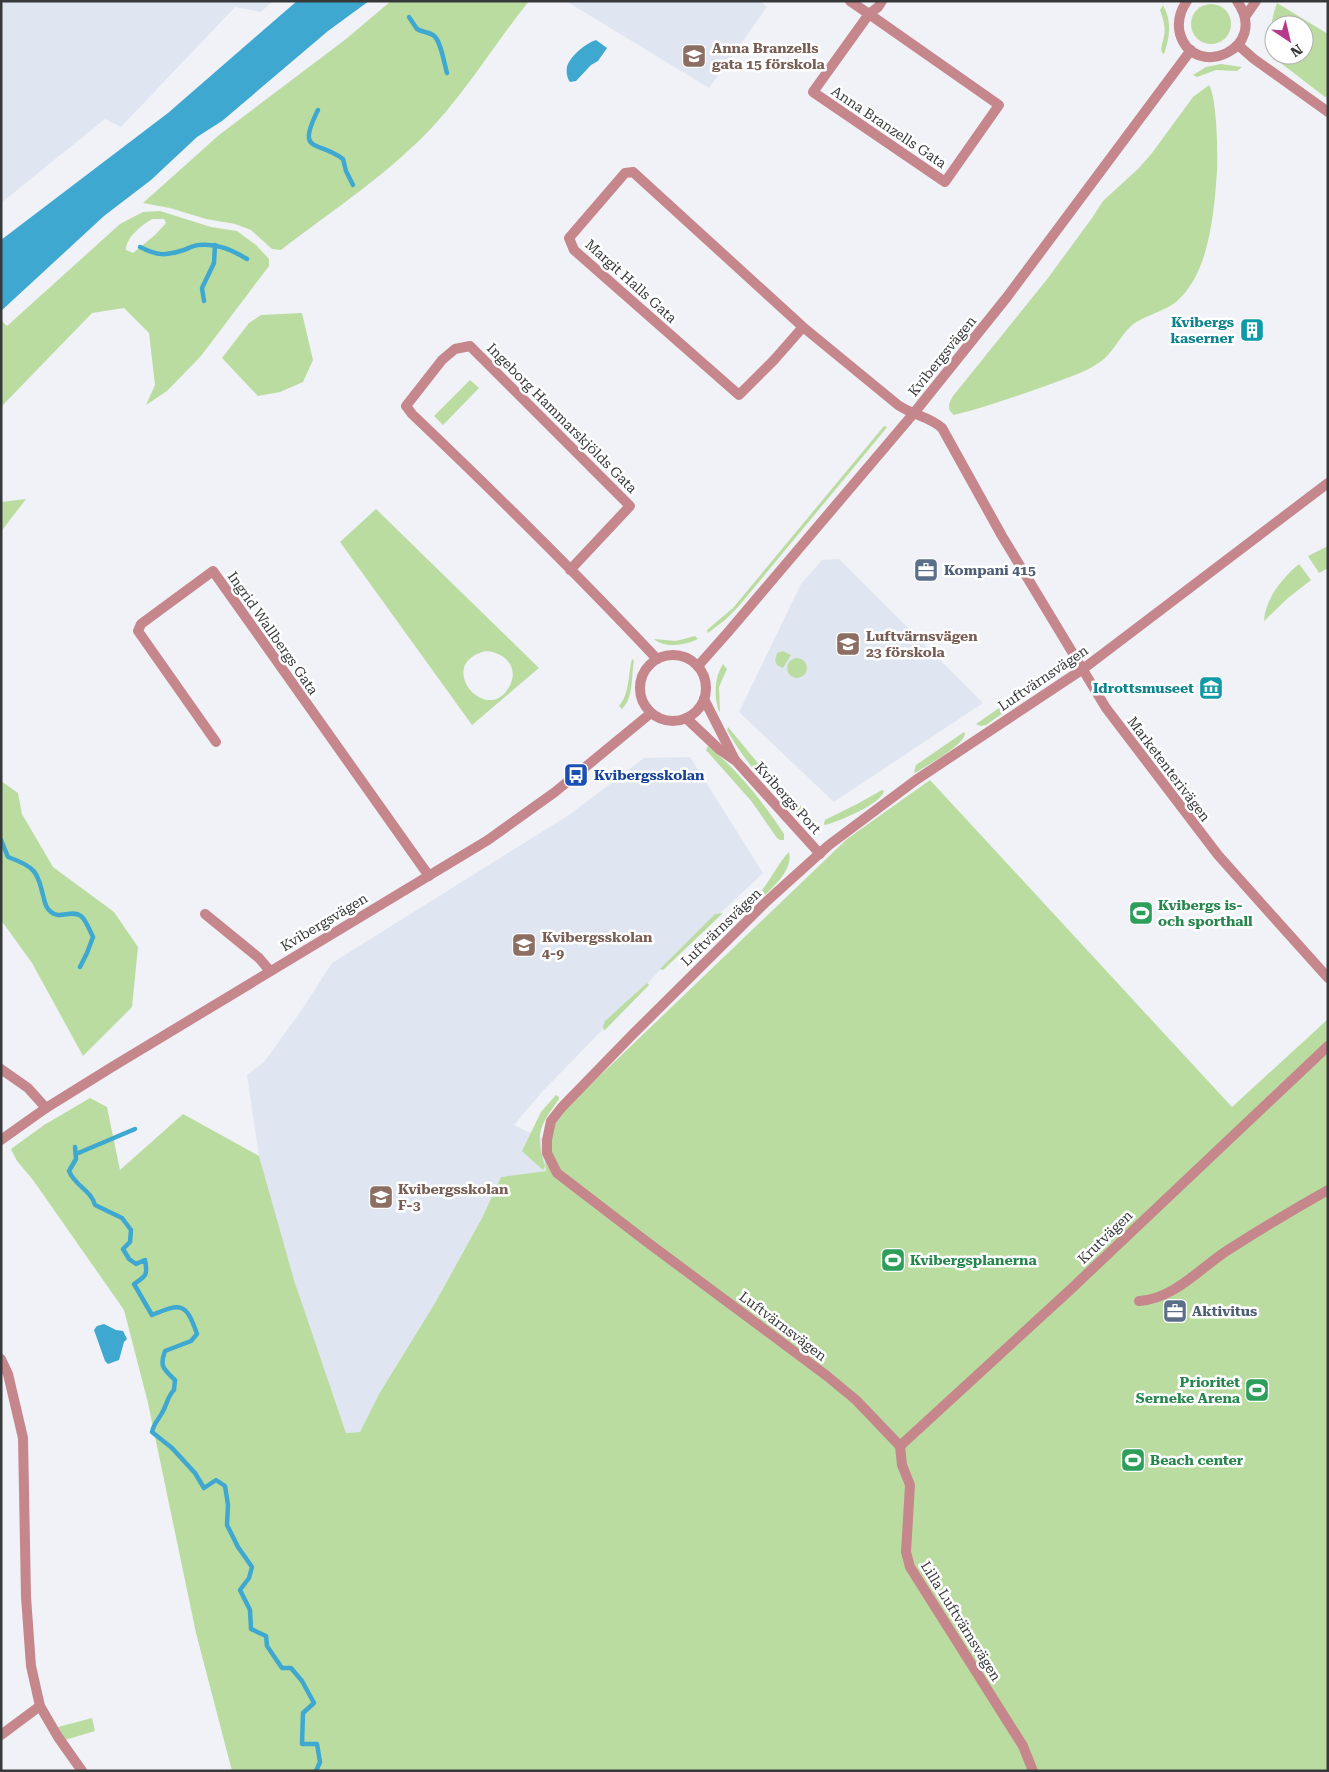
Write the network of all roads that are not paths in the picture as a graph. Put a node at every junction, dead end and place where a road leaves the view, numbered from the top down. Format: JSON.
{"nodes":[{"id":1,"x":850,"y":1,"type":"edge"},
{"id":2,"x":882,"y":1,"type":"edge"},
{"id":3,"x":1237,"y":1,"type":"edge"},
{"id":4,"x":1256,"y":1,"type":"edge"},
{"id":5,"x":1186,"y":2,"type":"edge"},
{"id":6,"x":869,"y":14,"type":"junction"},
{"id":7,"x":1245,"y":17,"type":"junction"},
{"id":8,"x":1238,"y":45,"type":"junction"},
{"id":9,"x":1191,"y":50,"type":"junction"},
{"id":10,"x":1328,"y":112,"type":"edge"},
{"id":11,"x":803,"y":327,"type":"junction"},
{"id":12,"x":914,"y":413,"type":"junction"},
{"id":13,"x":1328,"y":483,"type":"edge"},
{"id":14,"x":570,"y":570,"type":"junction"},
{"id":15,"x":658,"y":659,"type":"junction"},
{"id":16,"x":698,"y":666,"type":"junction"},
{"id":17,"x":1083,"y":669,"type":"junction"},
{"id":18,"x":704,"y":699,"type":"junction"},
{"id":19,"x":651,"y":712,"type":"junction"},
{"id":20,"x":686,"y":718,"type":"junction"},
{"id":21,"x":216,"y":742,"type":"dead end"},
{"id":22,"x":736,"y":760,"type":"junction"},
{"id":23,"x":820,"y":854,"type":"junction"},
{"id":24,"x":428,"y":876,"type":"junction"},
{"id":25,"x":205,"y":914,"type":"dead end"},
{"id":26,"x":270,"y":971,"type":"junction"},
{"id":27,"x":1328,"y":978,"type":"edge"},
{"id":28,"x":1328,"y":1046,"type":"edge"},
{"id":29,"x":1,"y":1069,"type":"edge"},
{"id":30,"x":46,"y":1108,"type":"junction"},
{"id":31,"x":1,"y":1140,"type":"edge"},
{"id":32,"x":1328,"y":1190,"type":"edge"},
{"id":33,"x":1140,"y":1302,"type":"dead end"},
{"id":34,"x":1,"y":1359,"type":"edge"},
{"id":35,"x":900,"y":1446,"type":"junction"},
{"id":36,"x":40,"y":1706,"type":"junction"},
{"id":37,"x":1,"y":1735,"type":"edge"},
{"id":38,"x":82,"y":1771,"type":"edge"},
{"id":39,"x":1033,"y":1771,"type":"edge"}],
"edges":[{"from":1,"to":6,"type":"street","name":"Anna Branzells Gata"},
{"from":2,"to":6,"type":"street","name":"Anna Branzells Gata"},
{"from":3,"to":7,"type":"street"},
{"from":4,"to":7,"type":"street"},
{"from":5,"to":9,"type":"street"},
{"from":6,"to":6,"type":"street","name":"Anna Branzells Gata"},
{"from":7,"to":8,"type":"street"},
{"from":8,"to":9,"type":"street"},
{"from":8,"to":10,"type":"street"},
{"from":9,"to":12,"type":"street","name":"Kvibergsvägen"},
{"from":11,"to":11,"type":"street","name":"Margit Halls Gata"},
{"from":11,"to":12,"type":"street","name":"Margit Halls Gata"},
{"from":12,"to":16,"type":"street","name":"Kvibergsvägen"},
{"from":12,"to":17,"type":"street","name":"Marketenterivägen"},
{"from":13,"to":17,"type":"street","name":"Luftvärnsvägen"},
{"from":14,"to":14,"type":"street","name":"Ingeborg Hammarskjölds Gata"},
{"from":14,"to":15,"type":"street","name":"Ingeborg Hammarskjölds Gata"},
{"from":15,"to":16,"type":"street"},
{"from":15,"to":19,"type":"street"},
{"from":16,"to":18,"type":"street"},
{"from":17,"to":23,"type":"street","name":"Luftvärnsvägen"},
{"from":17,"to":27,"type":"street","name":"Marketenterivägen"},
{"from":18,"to":20,"type":"street"},
{"from":18,"to":22,"type":"street","name":"Kvibergs Port"},
{"from":19,"to":20,"type":"street"},
{"from":19,"to":24,"type":"street","name":"Kvibergsvägen"},
{"from":20,"to":22,"type":"street","name":"Kvibergs Port"},
{"from":21,"to":24,"type":"street","name":"Ingrid Wallbergs Gata"},
{"from":22,"to":23,"type":"street","name":"Kvibergs Port"},
{"from":23,"to":35,"type":"street","name":"Luftvärnsvägen"},
{"from":24,"to":26,"type":"street","name":"Kvibergsvägen"},
{"from":25,"to":26,"type":"street"},
{"from":26,"to":30,"type":"street","name":"Kvibergsvägen"},
{"from":28,"to":35,"type":"street","name":"Krutvägen"},
{"from":29,"to":30,"type":"street"},
{"from":30,"to":31,"type":"street","name":"Kvibergsvägen"},
{"from":32,"to":33,"type":"street"},
{"from":34,"to":36,"type":"street"},
{"from":35,"to":39,"type":"street","name":"Lilla Luftvärnsvägen"},
{"from":36,"to":37,"type":"street"},
{"from":36,"to":38,"type":"street"}]}
